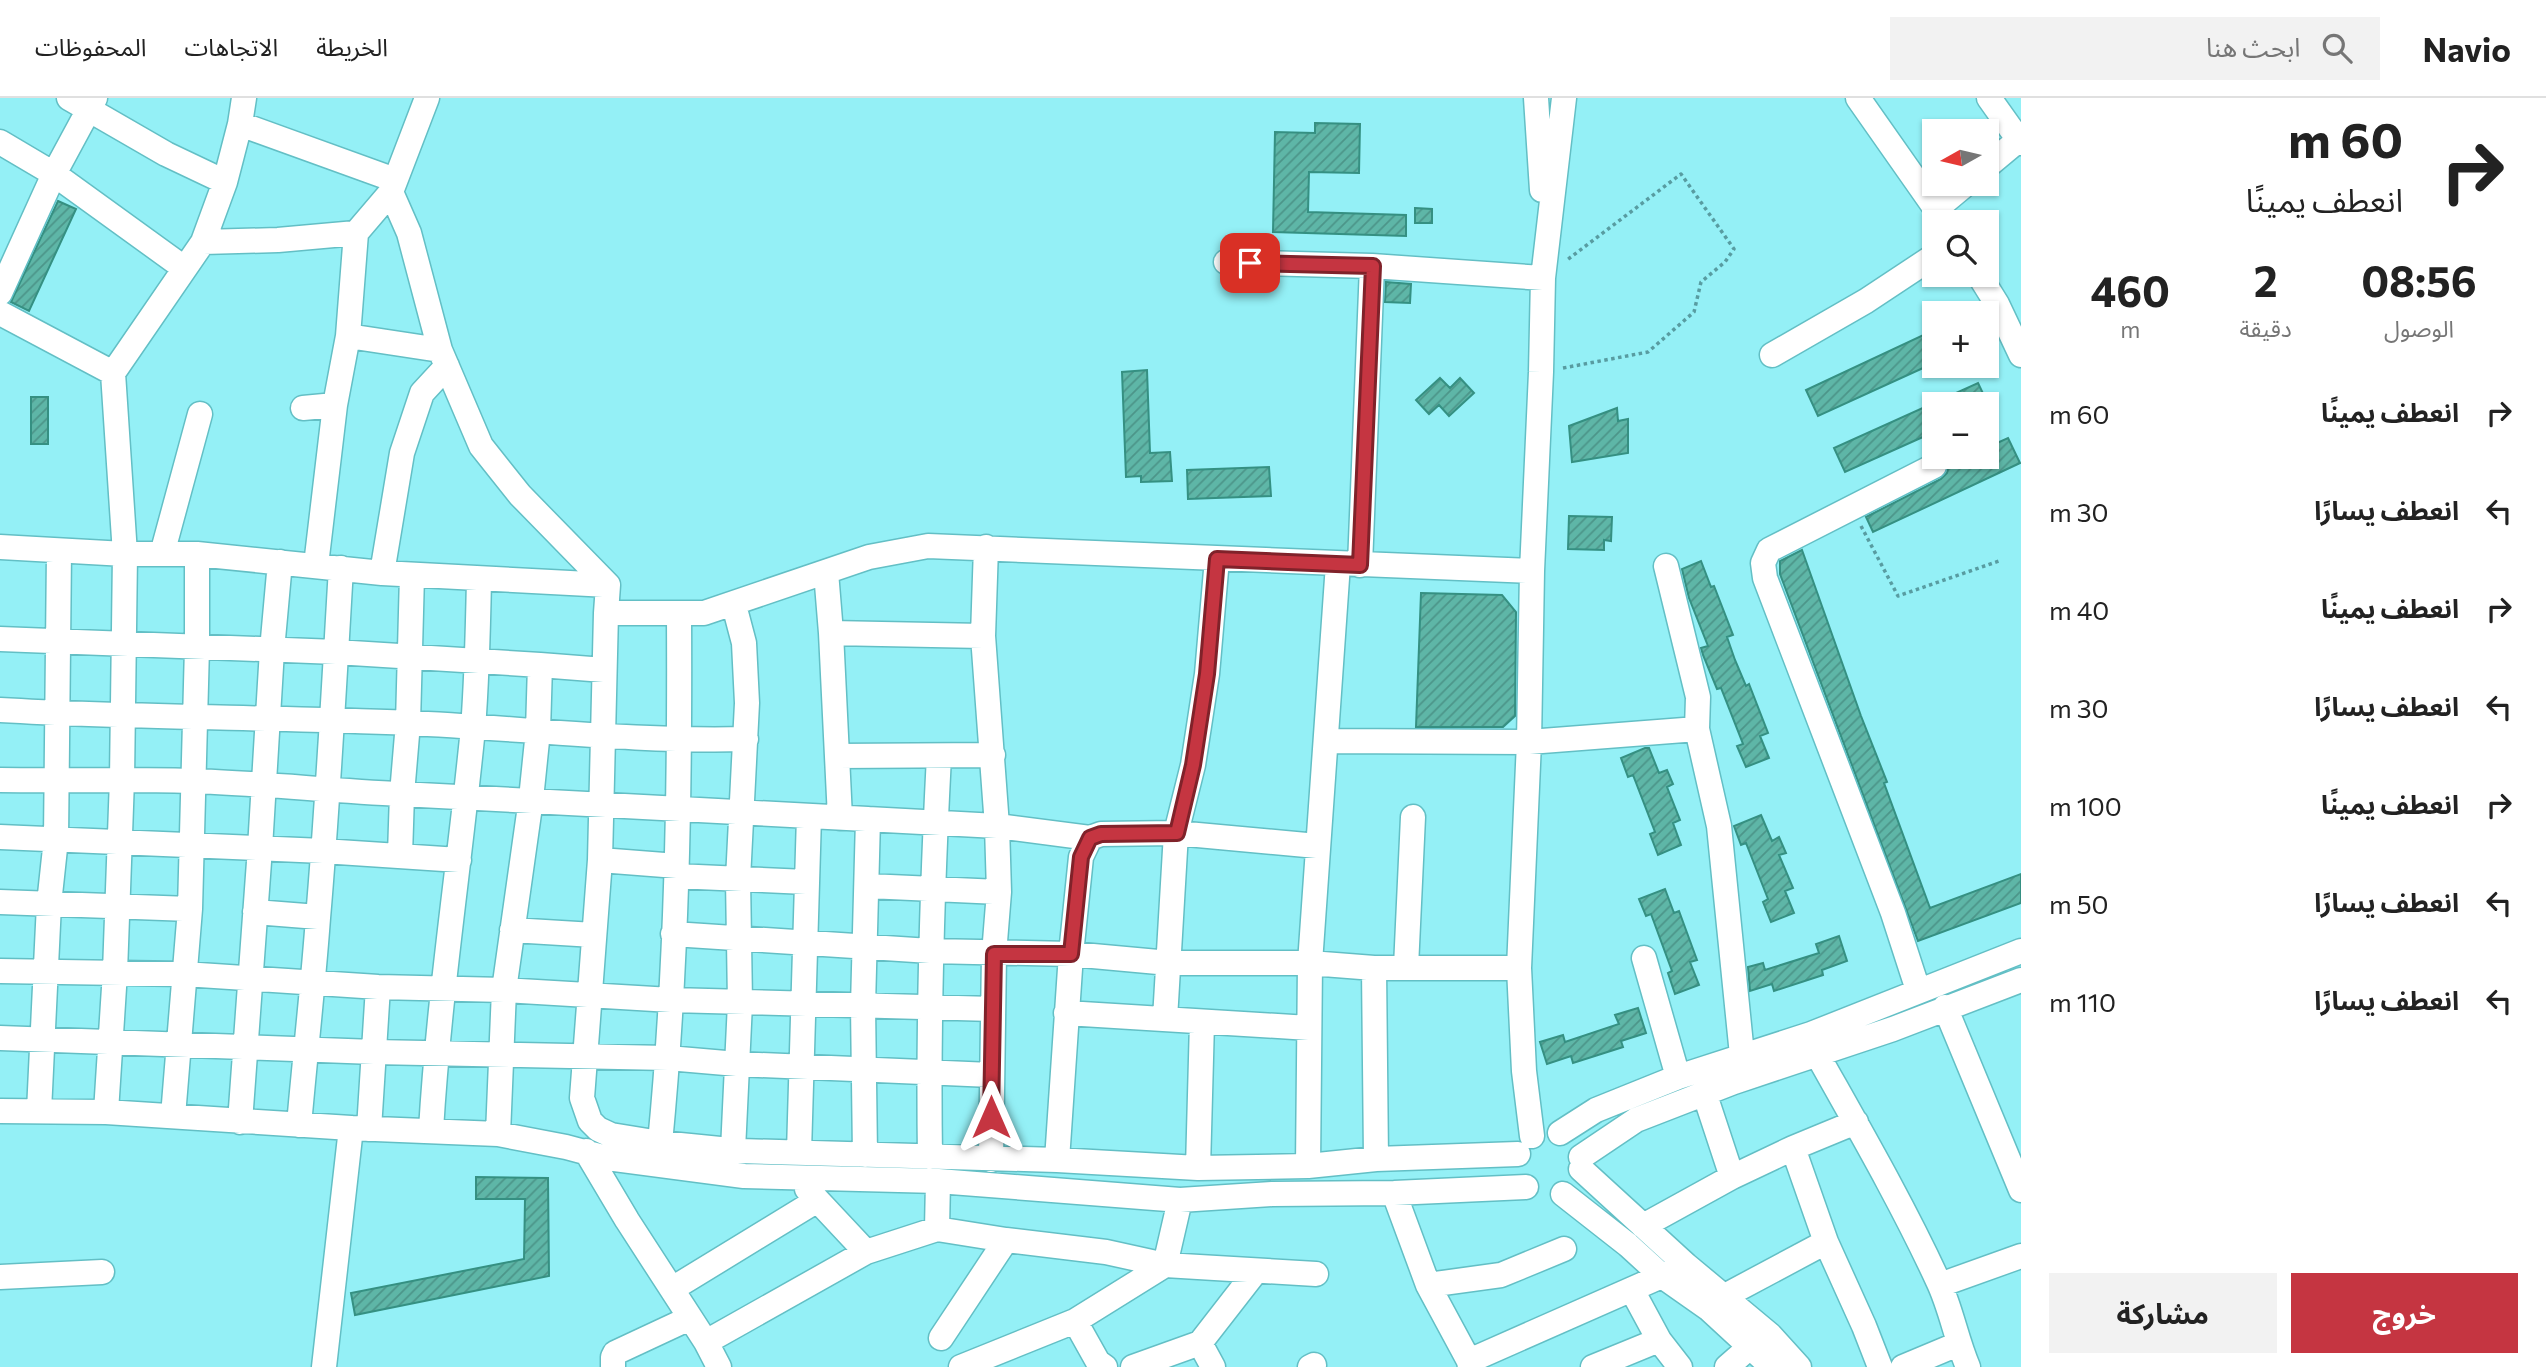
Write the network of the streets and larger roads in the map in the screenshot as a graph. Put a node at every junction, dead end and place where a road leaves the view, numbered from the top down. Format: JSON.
{"nodes":[{"id":1,"x":244,"y":98,"type":"edge"},
{"id":2,"x":427,"y":98,"type":"edge"},
{"id":3,"x":1536,"y":98,"type":"edge"},
{"id":4,"x":1564,"y":98,"type":"edge"},
{"id":5,"x":1858,"y":98,"type":"edge"},
{"id":6,"x":1989,"y":98,"type":"edge"},
{"id":7,"x":85,"y":102,"type":"edge"},
{"id":8,"x":240,"y":124,"type":"junction"},
{"id":9,"x":2020,"y":140,"type":"edge"},
{"id":10,"x":0,"y":142,"type":"edge"},
{"id":11,"x":1999,"y":157,"type":"edge"},
{"id":12,"x":54,"y":174,"type":"junction"},
{"id":13,"x":225,"y":182,"type":"junction"},
{"id":14,"x":393,"y":186,"type":"junction"},
{"id":15,"x":1957,"y":196,"type":"edge"},
{"id":16,"x":1937,"y":210,"type":"edge"},
{"id":17,"x":1946,"y":210,"type":"edge"},
{"id":18,"x":356,"y":233,"type":"junction"},
{"id":19,"x":203,"y":242,"type":"junction"},
{"id":20,"x":1547,"y":253,"type":"junction"},
{"id":21,"x":1226,"y":262,"type":"dead end"},
{"id":22,"x":1922,"y":264,"type":"edge"},
{"id":23,"x":1373,"y":266,"type":"junction"},
{"id":24,"x":184,"y":268,"type":"junction"},
{"id":25,"x":1543,"y":278,"type":"junction"},
{"id":26,"x":1986,"y":287,"type":"edge"},
{"id":27,"x":0,"y":293,"type":"edge"},
{"id":28,"x":0,"y":313,"type":"edge"},
{"id":29,"x":348,"y":336,"type":"junction"},
{"id":30,"x":1772,"y":355,"type":"dead end"},
{"id":31,"x":2021,"y":355,"type":"edge"},
{"id":32,"x":444,"y":358,"type":"junction"},
{"id":33,"x":113,"y":373,"type":"junction"},
{"id":34,"x":335,"y":405,"type":"junction"},
{"id":35,"x":303,"y":408,"type":"dead end"},
{"id":36,"x":200,"y":414,"type":"dead end"},
{"id":37,"x":1928,"y":469,"type":"edge"},
{"id":38,"x":0,"y":547,"type":"edge"},
{"id":39,"x":986,"y":547,"type":"junction"},
{"id":40,"x":59,"y":551,"type":"junction"},
{"id":41,"x":125,"y":554,"type":"junction"},
{"id":42,"x":162,"y":554,"type":"junction"},
{"id":43,"x":197,"y":554,"type":"junction"},
{"id":44,"x":1217,"y":559,"type":"junction"},
{"id":45,"x":280,"y":562,"type":"junction"},
{"id":46,"x":316,"y":565,"type":"junction"},
{"id":47,"x":1349,"y":565,"type":"junction"},
{"id":48,"x":1666,"y":566,"type":"dead end"},
{"id":49,"x":341,"y":568,"type":"junction"},
{"id":50,"x":1532,"y":571,"type":"junction"},
{"id":51,"x":827,"y":572,"type":"junction"},
{"id":52,"x":382,"y":573,"type":"junction"},
{"id":53,"x":412,"y":575,"type":"junction"},
{"id":54,"x":480,"y":579,"type":"junction"},
{"id":55,"x":608,"y":585,"type":"junction"},
{"id":56,"x":734,"y":605,"type":"junction"},
{"id":57,"x":606,"y":613,"type":"junction"},
{"id":58,"x":679,"y":614,"type":"junction"},
{"id":59,"x":831,"y":633,"type":"junction"},
{"id":60,"x":983,"y":636,"type":"junction"},
{"id":61,"x":0,"y":639,"type":"edge"},
{"id":62,"x":58,"y":640,"type":"junction"},
{"id":63,"x":123,"y":643,"type":"junction"},
{"id":64,"x":197,"y":647,"type":"junction"},
{"id":65,"x":272,"y":650,"type":"junction"},
{"id":66,"x":336,"y":652,"type":"junction"},
{"id":67,"x":410,"y":658,"type":"junction"},
{"id":68,"x":477,"y":662,"type":"junction"},
{"id":69,"x":540,"y":666,"type":"junction"},
{"id":70,"x":604,"y":670,"type":"junction"},
{"id":71,"x":0,"y":710,"type":"edge"},
{"id":72,"x":59,"y":714,"type":"junction"},
{"id":73,"x":122,"y":714,"type":"junction"},
{"id":74,"x":195,"y":719,"type":"junction"},
{"id":75,"x":268,"y":720,"type":"junction"},
{"id":76,"x":333,"y":720,"type":"junction"},
{"id":77,"x":408,"y":723,"type":"junction"},
{"id":78,"x":473,"y":726,"type":"junction"},
{"id":79,"x":1697,"y":729,"type":"junction"},
{"id":80,"x":538,"y":731,"type":"junction"},
{"id":81,"x":603,"y":736,"type":"junction"},
{"id":82,"x":746,"y":739,"type":"junction"},
{"id":83,"x":680,"y":740,"type":"junction"},
{"id":84,"x":1327,"y":740,"type":"junction"},
{"id":85,"x":1529,"y":742,"type":"junction"},
{"id":86,"x":993,"y":755,"type":"junction"},
{"id":87,"x":837,"y":756,"type":"junction"},
{"id":88,"x":939,"y":756,"type":"junction"},
{"id":89,"x":122,"y":779,"type":"junction"},
{"id":90,"x":0,"y":780,"type":"edge"},
{"id":91,"x":58,"y":781,"type":"junction"},
{"id":92,"x":193,"y":781,"type":"junction"},
{"id":93,"x":263,"y":786,"type":"junction"},
{"id":94,"x":326,"y":790,"type":"junction"},
{"id":95,"x":402,"y":794,"type":"junction"},
{"id":96,"x":465,"y":796,"type":"junction"},
{"id":97,"x":531,"y":800,"type":"junction"},
{"id":98,"x":600,"y":806,"type":"junction"},
{"id":99,"x":678,"y":807,"type":"junction"},
{"id":100,"x":741,"y":812,"type":"junction"},
{"id":101,"x":809,"y":816,"type":"junction"},
{"id":102,"x":1413,"y":817,"type":"dead end"},
{"id":103,"x":840,"y":818,"type":"junction"},
{"id":104,"x":867,"y":819,"type":"junction"},
{"id":105,"x":936,"y":823,"type":"junction"},
{"id":106,"x":997,"y":826,"type":"junction"},
{"id":107,"x":1177,"y":833,"type":"junction"},
{"id":108,"x":0,"y":837,"type":"edge"},
{"id":109,"x":1090,"y":838,"type":"junction"},
{"id":110,"x":56,"y":839,"type":"junction"},
{"id":111,"x":118,"y":842,"type":"junction"},
{"id":112,"x":192,"y":846,"type":"junction"},
{"id":113,"x":1317,"y":846,"type":"junction"},
{"id":114,"x":260,"y":848,"type":"junction"},
{"id":115,"x":323,"y":851,"type":"junction"},
{"id":116,"x":400,"y":855,"type":"junction"},
{"id":117,"x":459,"y":860,"type":"junction"},
{"id":118,"x":600,"y":860,"type":"junction"},
{"id":119,"x":677,"y":871,"type":"junction"},
{"id":120,"x":738,"y":879,"type":"junction"},
{"id":121,"x":806,"y":881,"type":"junction"},
{"id":122,"x":868,"y":886,"type":"junction"},
{"id":123,"x":935,"y":889,"type":"junction"},
{"id":124,"x":999,"y":892,"type":"junction"},
{"id":125,"x":0,"y":902,"type":"edge"},
{"id":126,"x":49,"y":904,"type":"junction"},
{"id":127,"x":117,"y":907,"type":"junction"},
{"id":128,"x":190,"y":909,"type":"junction"},
{"id":129,"x":255,"y":912,"type":"junction"},
{"id":130,"x":318,"y":917,"type":"junction"},
{"id":131,"x":512,"y":930,"type":"junction"},
{"id":132,"x":673,"y":934,"type":"junction"},
{"id":133,"x":594,"y":935,"type":"junction"},
{"id":134,"x":740,"y":939,"type":"junction"},
{"id":135,"x":806,"y":942,"type":"junction"},
{"id":136,"x":865,"y":946,"type":"junction"},
{"id":137,"x":930,"y":951,"type":"junction"},
{"id":138,"x":2021,"y":951,"type":"edge"},
{"id":139,"x":994,"y":954,"type":"junction"},
{"id":140,"x":1071,"y":954,"type":"junction"},
{"id":141,"x":1644,"y":958,"type":"dead end"},
{"id":142,"x":1169,"y":963,"type":"junction"},
{"id":143,"x":1310,"y":963,"type":"junction"},
{"id":144,"x":1406,"y":967,"type":"junction"},
{"id":145,"x":1374,"y":968,"type":"junction"},
{"id":146,"x":1519,"y":968,"type":"junction"},
{"id":147,"x":0,"y":971,"type":"edge"},
{"id":148,"x":45,"y":972,"type":"junction"},
{"id":149,"x":115,"y":972,"type":"junction"},
{"id":150,"x":184,"y":974,"type":"junction"},
{"id":151,"x":250,"y":978,"type":"junction"},
{"id":152,"x":2021,"y":980,"type":"edge"},
{"id":153,"x":313,"y":981,"type":"junction"},
{"id":154,"x":378,"y":987,"type":"junction"},
{"id":155,"x":442,"y":988,"type":"junction"},
{"id":156,"x":504,"y":990,"type":"junction"},
{"id":157,"x":1918,"y":990,"type":"junction"},
{"id":158,"x":589,"y":996,"type":"junction"},
{"id":159,"x":671,"y":1000,"type":"junction"},
{"id":160,"x":740,"y":1003,"type":"junction"},
{"id":161,"x":804,"y":1005,"type":"junction"},
{"id":162,"x":863,"y":1006,"type":"junction"},
{"id":163,"x":1945,"y":1007,"type":"junction"},
{"id":164,"x":930,"y":1008,"type":"junction"},
{"id":165,"x":993,"y":1009,"type":"junction"},
{"id":166,"x":1066,"y":1013,"type":"junction"},
{"id":167,"x":1165,"y":1019,"type":"junction"},
{"id":168,"x":1202,"y":1022,"type":"junction"},
{"id":169,"x":1309,"y":1028,"type":"junction"},
{"id":170,"x":0,"y":1038,"type":"edge"},
{"id":171,"x":41,"y":1039,"type":"junction"},
{"id":172,"x":109,"y":1041,"type":"junction"},
{"id":173,"x":178,"y":1043,"type":"junction"},
{"id":174,"x":245,"y":1045,"type":"junction"},
{"id":175,"x":305,"y":1049,"type":"junction"},
{"id":176,"x":374,"y":1052,"type":"junction"},
{"id":177,"x":435,"y":1053,"type":"junction"},
{"id":178,"x":1817,"y":1054,"type":"junction"},
{"id":179,"x":501,"y":1055,"type":"junction"},
{"id":180,"x":1742,"y":1055,"type":"junction"},
{"id":181,"x":585,"y":1058,"type":"junction"},
{"id":182,"x":668,"y":1058,"type":"junction"},
{"id":183,"x":737,"y":1064,"type":"junction"},
{"id":184,"x":803,"y":1066,"type":"junction"},
{"id":185,"x":863,"y":1069,"type":"junction"},
{"id":186,"x":929,"y":1073,"type":"junction"},
{"id":187,"x":991,"y":1075,"type":"junction"},
{"id":188,"x":1678,"y":1077,"type":"junction"},
{"id":189,"x":1705,"y":1095,"type":"junction"},
{"id":190,"x":0,"y":1111,"type":"edge"},
{"id":191,"x":39,"y":1111,"type":"junction"},
{"id":192,"x":106,"y":1112,"type":"junction"},
{"id":193,"x":173,"y":1116,"type":"junction"},
{"id":194,"x":240,"y":1122,"type":"junction"},
{"id":195,"x":1856,"y":1122,"type":"junction"},
{"id":196,"x":299,"y":1125,"type":"junction"},
{"id":197,"x":360,"y":1129,"type":"junction"},
{"id":198,"x":431,"y":1130,"type":"junction"},
{"id":199,"x":1560,"y":1133,"type":"junction"},
{"id":200,"x":498,"y":1134,"type":"junction"},
{"id":201,"x":660,"y":1143,"type":"junction"},
{"id":202,"x":1525,"y":1145,"type":"junction"},
{"id":203,"x":1793,"y":1148,"type":"junction"},
{"id":204,"x":733,"y":1150,"type":"junction"},
{"id":205,"x":586,"y":1151,"type":"junction"},
{"id":206,"x":799,"y":1152,"type":"junction"},
{"id":207,"x":865,"y":1155,"type":"junction"},
{"id":208,"x":930,"y":1157,"type":"junction"},
{"id":209,"x":1376,"y":1159,"type":"junction"},
{"id":210,"x":991,"y":1160,"type":"junction"},
{"id":211,"x":1057,"y":1160,"type":"junction"},
{"id":212,"x":1581,"y":1163,"type":"junction"},
{"id":213,"x":1308,"y":1166,"type":"junction"},
{"id":214,"x":1198,"y":1167,"type":"junction"},
{"id":215,"x":798,"y":1178,"type":"junction"},
{"id":216,"x":1732,"y":1178,"type":"junction"},
{"id":217,"x":938,"y":1181,"type":"junction"},
{"id":218,"x":1526,"y":1187,"type":"junction"},
{"id":219,"x":2021,"y":1191,"type":"edge"},
{"id":220,"x":1394,"y":1194,"type":"junction"},
{"id":221,"x":1563,"y":1194,"type":"junction"},
{"id":222,"x":1180,"y":1200,"type":"junction"},
{"id":223,"x":816,"y":1201,"type":"junction"},
{"id":224,"x":1643,"y":1226,"type":"junction"},
{"id":225,"x":937,"y":1229,"type":"junction"},
{"id":226,"x":1006,"y":1240,"type":"junction"},
{"id":227,"x":1826,"y":1242,"type":"junction"},
{"id":228,"x":1564,"y":1249,"type":"dead end"},
{"id":229,"x":866,"y":1252,"type":"junction"},
{"id":230,"x":2021,"y":1256,"type":"edge"},
{"id":231,"x":1165,"y":1265,"type":"junction"},
{"id":232,"x":1686,"y":1265,"type":"junction"},
{"id":233,"x":1256,"y":1271,"type":"junction"},
{"id":234,"x":102,"y":1272,"type":"dead end"},
{"id":235,"x":1316,"y":1274,"type":"dead end"},
{"id":236,"x":1662,"y":1276,"type":"junction"},
{"id":237,"x":0,"y":1278,"type":"edge"},
{"id":238,"x":1429,"y":1285,"type":"junction"},
{"id":239,"x":1940,"y":1285,"type":"junction"},
{"id":240,"x":673,"y":1289,"type":"junction"},
{"id":241,"x":1632,"y":1290,"type":"junction"},
{"id":242,"x":1723,"y":1297,"type":"junction"},
{"id":243,"x":690,"y":1318,"type":"junction"},
{"id":244,"x":1075,"y":1321,"type":"junction"},
{"id":245,"x":941,"y":1338,"type":"dead end"},
{"id":246,"x":1659,"y":1340,"type":"junction"},
{"id":247,"x":706,"y":1342,"type":"junction"},
{"id":248,"x":1200,"y":1343,"type":"junction"},
{"id":249,"x":1958,"y":1343,"type":"junction"},
{"id":250,"x":1751,"y":1346,"type":"junction"},
{"id":251,"x":1469,"y":1364,"type":"edge"},
{"id":252,"x":324,"y":1367,"type":"edge"},
{"id":253,"x":613,"y":1367,"type":"edge"},
{"id":254,"x":719,"y":1367,"type":"edge"},
{"id":255,"x":961,"y":1367,"type":"edge"},
{"id":256,"x":1105,"y":1367,"type":"edge"},
{"id":257,"x":1133,"y":1367,"type":"edge"},
{"id":258,"x":1213,"y":1367,"type":"edge"},
{"id":259,"x":1593,"y":1367,"type":"edge"},
{"id":260,"x":1680,"y":1367,"type":"edge"},
{"id":261,"x":1727,"y":1367,"type":"edge"},
{"id":262,"x":1772,"y":1367,"type":"edge"},
{"id":263,"x":1799,"y":1367,"type":"edge"},
{"id":264,"x":1880,"y":1367,"type":"edge"},
{"id":265,"x":1903,"y":1367,"type":"edge"},
{"id":266,"x":1968,"y":1367,"type":"edge"}],
"edges":[{"from":1,"to":8,"type":"street"},
{"from":2,"to":14,"type":"street"},
{"from":3,"to":20,"type":"street"},
{"from":4,"to":20,"type":"street"},
{"from":5,"to":16,"type":"street"},
{"from":6,"to":9,"type":"street"},
{"from":7,"to":12,"type":"street"},
{"from":7,"to":13,"type":"street"},
{"from":8,"to":13,"type":"street"},
{"from":8,"to":14,"type":"street"},
{"from":9,"to":11,"type":"street"},
{"from":10,"to":12,"type":"street"},
{"from":12,"to":24,"type":"street"},
{"from":12,"to":27,"type":"street"},
{"from":13,"to":19,"type":"street"},
{"from":14,"to":18,"type":"street"},
{"from":14,"to":32,"type":"street"},
{"from":15,"to":17,"type":"street"},
{"from":18,"to":19,"type":"street"},
{"from":18,"to":29,"type":"street"},
{"from":19,"to":24,"type":"street"},
{"from":20,"to":25,"type":"street"},
{"from":21,"to":23,"type":"street"},
{"from":22,"to":30,"type":"street"},
{"from":23,"to":25,"type":"street"},
{"from":23,"to":47,"type":"street"},
{"from":24,"to":33,"type":"street"},
{"from":25,"to":50,"type":"street"},
{"from":26,"to":31,"type":"street"},
{"from":28,"to":33,"type":"street"},
{"from":29,"to":32,"type":"street"},
{"from":29,"to":34,"type":"street"},
{"from":32,"to":52,"type":"street"},
{"from":32,"to":55,"type":"street"},
{"from":33,"to":41,"type":"street"},
{"from":34,"to":35,"type":"street"},
{"from":34,"to":46,"type":"street"},
{"from":36,"to":42,"type":"street"},
{"from":37,"to":157,"type":"street"},
{"from":38,"to":40,"type":"street"},
{"from":39,"to":44,"type":"street"},
{"from":39,"to":51,"type":"street"},
{"from":39,"to":60,"type":"street"},
{"from":40,"to":41,"type":"street"},
{"from":40,"to":62,"type":"street"},
{"from":41,"to":42,"type":"street"},
{"from":41,"to":63,"type":"street"},
{"from":42,"to":43,"type":"street"},
{"from":43,"to":45,"type":"street"},
{"from":43,"to":64,"type":"street"},
{"from":44,"to":47,"type":"street"},
{"from":44,"to":107,"type":"street"},
{"from":45,"to":46,"type":"street"},
{"from":45,"to":65,"type":"street"},
{"from":46,"to":49,"type":"street"},
{"from":47,"to":50,"type":"street"},
{"from":47,"to":84,"type":"street"},
{"from":48,"to":79,"type":"street"},
{"from":49,"to":52,"type":"street"},
{"from":49,"to":66,"type":"street"},
{"from":50,"to":85,"type":"street"},
{"from":51,"to":56,"type":"street"},
{"from":51,"to":59,"type":"street"},
{"from":52,"to":53,"type":"street"},
{"from":53,"to":54,"type":"street"},
{"from":53,"to":67,"type":"street"},
{"from":54,"to":55,"type":"street"},
{"from":54,"to":68,"type":"street"},
{"from":55,"to":57,"type":"street"},
{"from":56,"to":58,"type":"street"},
{"from":56,"to":82,"type":"street"},
{"from":57,"to":58,"type":"street"},
{"from":57,"to":70,"type":"street"},
{"from":58,"to":83,"type":"street"},
{"from":59,"to":60,"type":"street"},
{"from":59,"to":87,"type":"street"},
{"from":60,"to":86,"type":"street"},
{"from":61,"to":62,"type":"street"},
{"from":62,"to":63,"type":"street"},
{"from":62,"to":72,"type":"street"},
{"from":63,"to":64,"type":"street"},
{"from":63,"to":73,"type":"street"},
{"from":64,"to":65,"type":"street"},
{"from":64,"to":74,"type":"street"},
{"from":65,"to":66,"type":"street"},
{"from":65,"to":75,"type":"street"},
{"from":66,"to":67,"type":"street"},
{"from":66,"to":76,"type":"street"},
{"from":67,"to":68,"type":"street"},
{"from":67,"to":77,"type":"street"},
{"from":68,"to":69,"type":"street"},
{"from":68,"to":78,"type":"street"},
{"from":69,"to":70,"type":"street"},
{"from":69,"to":80,"type":"street"},
{"from":70,"to":81,"type":"street"},
{"from":71,"to":72,"type":"street"},
{"from":72,"to":73,"type":"street"},
{"from":72,"to":91,"type":"street"},
{"from":73,"to":74,"type":"street"},
{"from":73,"to":89,"type":"street"},
{"from":74,"to":75,"type":"street"},
{"from":74,"to":92,"type":"street"},
{"from":75,"to":76,"type":"street"},
{"from":75,"to":93,"type":"street"},
{"from":76,"to":77,"type":"street"},
{"from":76,"to":94,"type":"street"},
{"from":77,"to":78,"type":"street"},
{"from":77,"to":95,"type":"street"},
{"from":78,"to":80,"type":"street"},
{"from":78,"to":96,"type":"street"},
{"from":79,"to":85,"type":"street"},
{"from":79,"to":180,"type":"street"},
{"from":80,"to":81,"type":"street"},
{"from":80,"to":97,"type":"street"},
{"from":81,"to":83,"type":"street"},
{"from":81,"to":98,"type":"street"},
{"from":82,"to":83,"type":"street"},
{"from":82,"to":100,"type":"street"},
{"from":83,"to":99,"type":"street"},
{"from":84,"to":85,"type":"street"},
{"from":84,"to":113,"type":"street"},
{"from":85,"to":146,"type":"street"},
{"from":86,"to":88,"type":"street"},
{"from":86,"to":106,"type":"street"},
{"from":87,"to":88,"type":"street"},
{"from":87,"to":103,"type":"street"},
{"from":88,"to":105,"type":"street"},
{"from":89,"to":91,"type":"street"},
{"from":89,"to":92,"type":"street"},
{"from":89,"to":111,"type":"street"},
{"from":90,"to":91,"type":"street"},
{"from":91,"to":110,"type":"street"},
{"from":92,"to":93,"type":"street"},
{"from":92,"to":112,"type":"street"},
{"from":93,"to":94,"type":"street"},
{"from":93,"to":114,"type":"street"},
{"from":94,"to":95,"type":"street"},
{"from":94,"to":115,"type":"street"},
{"from":95,"to":96,"type":"street"},
{"from":95,"to":116,"type":"street"},
{"from":96,"to":97,"type":"street"},
{"from":96,"to":117,"type":"street"},
{"from":97,"to":98,"type":"street"},
{"from":97,"to":131,"type":"street"},
{"from":98,"to":99,"type":"street"},
{"from":98,"to":118,"type":"street"},
{"from":99,"to":100,"type":"street"},
{"from":99,"to":119,"type":"street"},
{"from":100,"to":101,"type":"street"},
{"from":100,"to":120,"type":"street"},
{"from":101,"to":103,"type":"street"},
{"from":101,"to":121,"type":"street"},
{"from":102,"to":144,"type":"street"},
{"from":103,"to":104,"type":"street"},
{"from":104,"to":105,"type":"street"},
{"from":104,"to":122,"type":"street"},
{"from":105,"to":106,"type":"street"},
{"from":105,"to":123,"type":"street"},
{"from":106,"to":109,"type":"street"},
{"from":106,"to":124,"type":"street"},
{"from":107,"to":109,"type":"street"},
{"from":107,"to":113,"type":"street"},
{"from":107,"to":142,"type":"street"},
{"from":108,"to":110,"type":"street"},
{"from":109,"to":140,"type":"street"},
{"from":110,"to":111,"type":"street"},
{"from":110,"to":126,"type":"street"},
{"from":111,"to":112,"type":"street"},
{"from":111,"to":127,"type":"street"},
{"from":112,"to":114,"type":"street"},
{"from":112,"to":128,"type":"street"},
{"from":113,"to":143,"type":"street"},
{"from":114,"to":115,"type":"street"},
{"from":114,"to":129,"type":"street"},
{"from":115,"to":116,"type":"street"},
{"from":115,"to":130,"type":"street"},
{"from":116,"to":117,"type":"street"},
{"from":117,"to":155,"type":"street"},
{"from":118,"to":119,"type":"street"},
{"from":118,"to":133,"type":"street"},
{"from":119,"to":120,"type":"street"},
{"from":119,"to":132,"type":"street"},
{"from":120,"to":121,"type":"street"},
{"from":120,"to":134,"type":"street"},
{"from":121,"to":135,"type":"street"},
{"from":122,"to":123,"type":"street"},
{"from":122,"to":136,"type":"street"},
{"from":123,"to":124,"type":"street"},
{"from":123,"to":137,"type":"street"},
{"from":124,"to":139,"type":"street"},
{"from":125,"to":126,"type":"street"},
{"from":126,"to":127,"type":"street"},
{"from":126,"to":148,"type":"street"},
{"from":127,"to":128,"type":"street"},
{"from":127,"to":149,"type":"street"},
{"from":128,"to":150,"type":"street"},
{"from":129,"to":130,"type":"street"},
{"from":129,"to":151,"type":"street"},
{"from":130,"to":153,"type":"street"},
{"from":131,"to":133,"type":"street"},
{"from":131,"to":156,"type":"street"},
{"from":132,"to":134,"type":"street"},
{"from":132,"to":159,"type":"street"},
{"from":133,"to":158,"type":"street"},
{"from":134,"to":135,"type":"street"},
{"from":134,"to":160,"type":"street"},
{"from":135,"to":136,"type":"street"},
{"from":135,"to":161,"type":"street"},
{"from":136,"to":137,"type":"street"},
{"from":136,"to":162,"type":"street"},
{"from":137,"to":139,"type":"street"},
{"from":137,"to":164,"type":"street"},
{"from":138,"to":157,"type":"street"},
{"from":139,"to":140,"type":"street"},
{"from":139,"to":165,"type":"street"},
{"from":140,"to":142,"type":"street"},
{"from":140,"to":166,"type":"street"},
{"from":141,"to":188,"type":"street"},
{"from":142,"to":143,"type":"street"},
{"from":142,"to":167,"type":"street"},
{"from":143,"to":145,"type":"street"},
{"from":143,"to":169,"type":"street"},
{"from":144,"to":145,"type":"street"},
{"from":144,"to":146,"type":"street"},
{"from":145,"to":209,"type":"street"},
{"from":146,"to":202,"type":"street"},
{"from":147,"to":148,"type":"street"},
{"from":148,"to":149,"type":"street"},
{"from":148,"to":171,"type":"street"},
{"from":149,"to":150,"type":"street"},
{"from":149,"to":172,"type":"street"},
{"from":150,"to":151,"type":"street"},
{"from":150,"to":173,"type":"street"},
{"from":151,"to":153,"type":"street"},
{"from":151,"to":174,"type":"street"},
{"from":152,"to":163,"type":"street"},
{"from":153,"to":154,"type":"street"},
{"from":153,"to":175,"type":"street"},
{"from":154,"to":155,"type":"street"},
{"from":154,"to":176,"type":"street"},
{"from":155,"to":156,"type":"street"},
{"from":155,"to":177,"type":"street"},
{"from":156,"to":158,"type":"street"},
{"from":156,"to":179,"type":"street"},
{"from":157,"to":180,"type":"street"},
{"from":158,"to":159,"type":"street"},
{"from":158,"to":181,"type":"street"},
{"from":159,"to":160,"type":"street"},
{"from":159,"to":182,"type":"street"},
{"from":160,"to":161,"type":"street"},
{"from":160,"to":183,"type":"street"},
{"from":161,"to":162,"type":"street"},
{"from":161,"to":184,"type":"street"},
{"from":162,"to":164,"type":"street"},
{"from":162,"to":185,"type":"street"},
{"from":163,"to":178,"type":"street"},
{"from":163,"to":219,"type":"street"},
{"from":164,"to":165,"type":"street"},
{"from":164,"to":186,"type":"street"},
{"from":165,"to":187,"type":"street"},
{"from":166,"to":167,"type":"street"},
{"from":166,"to":211,"type":"street"},
{"from":167,"to":168,"type":"street"},
{"from":168,"to":169,"type":"street"},
{"from":168,"to":214,"type":"street"},
{"from":169,"to":213,"type":"street"},
{"from":170,"to":171,"type":"street"},
{"from":171,"to":172,"type":"street"},
{"from":171,"to":191,"type":"street"},
{"from":172,"to":173,"type":"street"},
{"from":172,"to":192,"type":"street"},
{"from":173,"to":174,"type":"street"},
{"from":173,"to":193,"type":"street"},
{"from":174,"to":175,"type":"street"},
{"from":174,"to":194,"type":"street"},
{"from":175,"to":176,"type":"street"},
{"from":175,"to":196,"type":"street"},
{"from":176,"to":177,"type":"street"},
{"from":176,"to":197,"type":"street"},
{"from":177,"to":179,"type":"street"},
{"from":177,"to":198,"type":"street"},
{"from":178,"to":189,"type":"street"},
{"from":178,"to":195,"type":"street"},
{"from":179,"to":181,"type":"street"},
{"from":179,"to":200,"type":"street"},
{"from":180,"to":188,"type":"street"},
{"from":181,"to":182,"type":"street"},
{"from":181,"to":201,"type":"street"},
{"from":182,"to":183,"type":"street"},
{"from":182,"to":201,"type":"street"},
{"from":183,"to":184,"type":"street"},
{"from":183,"to":204,"type":"street"},
{"from":184,"to":185,"type":"street"},
{"from":184,"to":206,"type":"street"},
{"from":185,"to":186,"type":"street"},
{"from":185,"to":207,"type":"street"},
{"from":186,"to":187,"type":"street"},
{"from":186,"to":208,"type":"street"},
{"from":187,"to":210,"type":"street"},
{"from":188,"to":199,"type":"street"},
{"from":189,"to":212,"type":"street"},
{"from":189,"to":216,"type":"street"},
{"from":190,"to":191,"type":"street"},
{"from":191,"to":192,"type":"street"},
{"from":192,"to":193,"type":"street"},
{"from":193,"to":194,"type":"street"},
{"from":194,"to":196,"type":"street"},
{"from":195,"to":203,"type":"street"},
{"from":195,"to":239,"type":"street"},
{"from":196,"to":197,"type":"street"},
{"from":197,"to":198,"type":"street"},
{"from":197,"to":252,"type":"street"},
{"from":198,"to":200,"type":"street"},
{"from":199,"to":202,"type":"street"},
{"from":199,"to":212,"type":"street"},
{"from":200,"to":205,"type":"street"},
{"from":201,"to":204,"type":"street"},
{"from":202,"to":209,"type":"street"},
{"from":202,"to":218,"type":"street"},
{"from":203,"to":216,"type":"street"},
{"from":203,"to":227,"type":"street"},
{"from":204,"to":206,"type":"street"},
{"from":205,"to":215,"type":"street"},
{"from":205,"to":240,"type":"street"},
{"from":206,"to":207,"type":"street"},
{"from":207,"to":208,"type":"street"},
{"from":208,"to":210,"type":"street"},
{"from":209,"to":213,"type":"street"},
{"from":210,"to":211,"type":"street"},
{"from":211,"to":214,"type":"street"},
{"from":212,"to":221,"type":"street"},
{"from":212,"to":224,"type":"street"},
{"from":213,"to":214,"type":"street"},
{"from":215,"to":217,"type":"street"},
{"from":215,"to":223,"type":"street"},
{"from":216,"to":224,"type":"street"},
{"from":217,"to":222,"type":"street"},
{"from":217,"to":225,"type":"street"},
{"from":218,"to":220,"type":"street"},
{"from":218,"to":221,"type":"street"},
{"from":220,"to":222,"type":"street"},
{"from":220,"to":238,"type":"street"},
{"from":221,"to":236,"type":"street"},
{"from":222,"to":231,"type":"street"},
{"from":223,"to":229,"type":"street"},
{"from":223,"to":240,"type":"street"},
{"from":224,"to":232,"type":"street"},
{"from":225,"to":226,"type":"street"},
{"from":225,"to":229,"type":"street"},
{"from":226,"to":231,"type":"street"},
{"from":226,"to":245,"type":"street"},
{"from":227,"to":242,"type":"street"},
{"from":227,"to":264,"type":"street"},
{"from":228,"to":238,"type":"street"},
{"from":229,"to":247,"type":"street"},
{"from":230,"to":239,"type":"street"},
{"from":231,"to":233,"type":"street"},
{"from":231,"to":244,"type":"street"},
{"from":232,"to":236,"type":"street"},
{"from":232,"to":242,"type":"street"},
{"from":233,"to":235,"type":"street"},
{"from":233,"to":248,"type":"street"},
{"from":234,"to":237,"type":"street"},
{"from":236,"to":241,"type":"street"},
{"from":236,"to":250,"type":"street"},
{"from":238,"to":251,"type":"street"},
{"from":239,"to":249,"type":"street"},
{"from":240,"to":243,"type":"street"},
{"from":241,"to":246,"type":"street"},
{"from":241,"to":251,"type":"street"},
{"from":242,"to":263,"type":"street"},
{"from":243,"to":247,"type":"street"},
{"from":243,"to":253,"type":"street"},
{"from":244,"to":255,"type":"street"},
{"from":244,"to":256,"type":"street"},
{"from":246,"to":259,"type":"street"},
{"from":246,"to":260,"type":"street"},
{"from":247,"to":254,"type":"street"},
{"from":248,"to":257,"type":"street"},
{"from":248,"to":258,"type":"street"},
{"from":249,"to":265,"type":"street"},
{"from":249,"to":266,"type":"street"},
{"from":250,"to":261,"type":"street"},
{"from":250,"to":262,"type":"street"}]}
